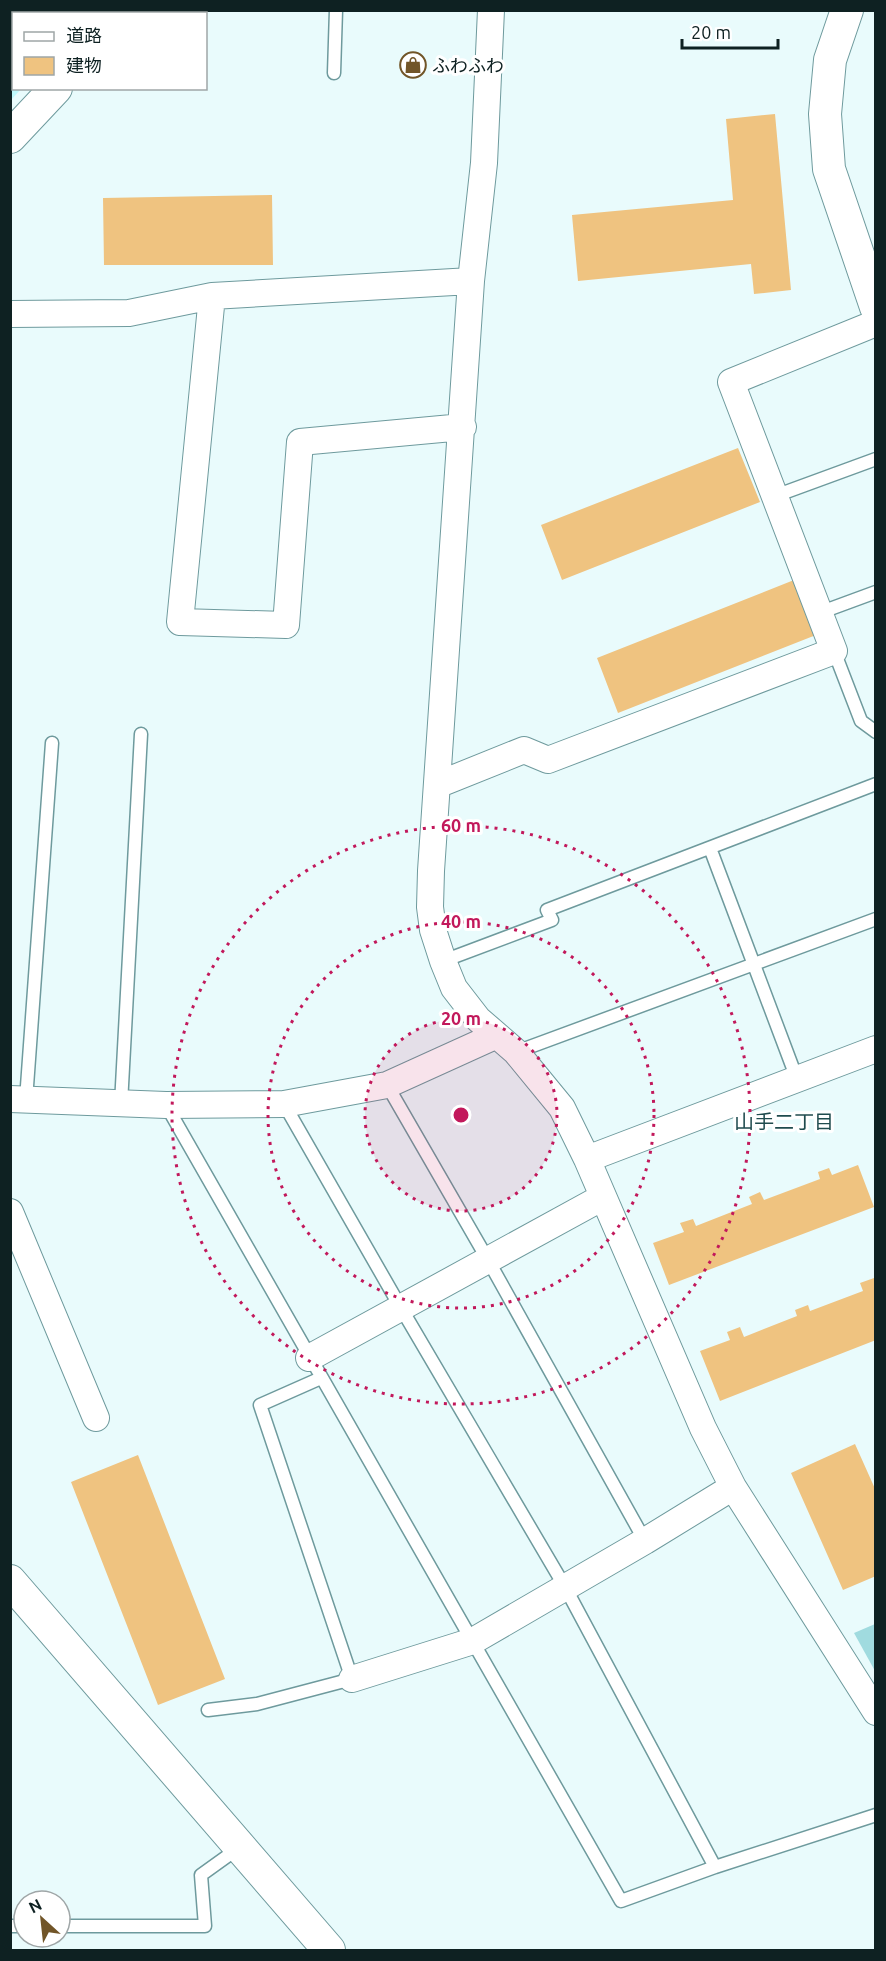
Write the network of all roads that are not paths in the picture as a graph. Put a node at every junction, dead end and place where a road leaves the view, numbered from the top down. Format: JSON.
{"nodes":[{"id":1,"x":336,"y":10,"type":"edge"},
{"id":2,"x":491,"y":10,"type":"edge"},
{"id":3,"x":847,"y":10,"type":"edge"},
{"id":4,"x":334,"y":73,"type":"dead end"},
{"id":5,"x":54,"y":90,"type":"edge"},
{"id":6,"x":10,"y":137,"type":"edge"},
{"id":7,"x":471,"y":280,"type":"junction"},
{"id":8,"x":212,"y":296,"type":"junction"},
{"id":9,"x":876,"y":307,"type":"edge"},
{"id":10,"x":10,"y":314,"type":"edge"},
{"id":11,"x":876,"y":323,"type":"edge"},
{"id":12,"x":463,"y":427,"type":"junction"},
{"id":13,"x":876,"y":459,"type":"edge"},
{"id":14,"x":775,"y":496,"type":"junction"},
{"id":15,"x":876,"y":592,"type":"edge"},
{"id":16,"x":819,"y":613,"type":"junction"},
{"id":17,"x":834,"y":651,"type":"junction"},
{"id":18,"x":876,"y":732,"type":"edge"},
{"id":19,"x":141,"y":734,"type":"dead end"},
{"id":20,"x":52,"y":743,"type":"dead end"},
{"id":21,"x":876,"y":784,"type":"edge"},
{"id":22,"x":437,"y":785,"type":"junction"},
{"id":23,"x":710,"y":848,"type":"junction"},
{"id":24,"x":876,"y":918,"type":"edge"},
{"id":25,"x":443,"y":961,"type":"junction"},
{"id":26,"x":754,"y":964,"type":"junction"},
{"id":27,"x":495,"y":1036,"type":"junction"},
{"id":28,"x":876,"y":1049,"type":"edge"},
{"id":29,"x":516,"y":1052,"type":"junction"},
{"id":30,"x":796,"y":1080,"type":"junction"},
{"id":31,"x":387,"y":1085,"type":"junction"},
{"id":32,"x":18,"y":1100,"type":"edge"},
{"id":33,"x":121,"y":1104,"type":"junction"},
{"id":34,"x":284,"y":1104,"type":"junction"},
{"id":35,"x":166,"y":1106,"type":"junction"},
{"id":36,"x":587,"y":1159,"type":"junction"},
{"id":37,"x":603,"y":1197,"type":"junction"},
{"id":38,"x":10,"y":1212,"type":"edge"},
{"id":39,"x":488,"y":1260,"type":"junction"},
{"id":40,"x":401,"y":1308,"type":"junction"},
{"id":41,"x":315,"y":1368,"type":"junction"},
{"id":42,"x":96,"y":1418,"type":"dead end"},
{"id":43,"x":733,"y":1487,"type":"junction"},
{"id":44,"x":645,"y":1541,"type":"junction"},
{"id":45,"x":10,"y":1581,"type":"edge"},
{"id":46,"x":565,"y":1587,"type":"junction"},
{"id":47,"x":473,"y":1641,"type":"junction"},
{"id":48,"x":352,"y":1679,"type":"junction"},
{"id":49,"x":208,"y":1710,"type":"dead end"},
{"id":50,"x":876,"y":1712,"type":"edge"},
{"id":51,"x":876,"y":1815,"type":"edge"},
{"id":52,"x":240,"y":1846,"type":"junction"},
{"id":53,"x":715,"y":1867,"type":"junction"},
{"id":54,"x":72,"y":1926,"type":"edge"},
{"id":55,"x":329,"y":1950,"type":"edge"}],
"edges":[{"from":1,"to":4,"type":"lane"},
{"from":2,"to":7,"type":"street"},
{"from":3,"to":9,"type":"street"},
{"from":5,"to":6,"type":"street"},
{"from":7,"to":8,"type":"street"},
{"from":7,"to":12,"type":"street"},
{"from":8,"to":10,"type":"street"},
{"from":8,"to":12,"type":"street"},
{"from":11,"to":14,"type":"street"},
{"from":12,"to":22,"type":"street"},
{"from":13,"to":14,"type":"lane"},
{"from":14,"to":16,"type":"street"},
{"from":15,"to":16,"type":"lane"},
{"from":16,"to":17,"type":"street"},
{"from":17,"to":18,"type":"lane"},
{"from":17,"to":22,"type":"street"},
{"from":19,"to":33,"type":"lane"},
{"from":20,"to":32,"type":"lane"},
{"from":21,"to":23,"type":"lane"},
{"from":22,"to":25,"type":"street"},
{"from":23,"to":25,"type":"lane"},
{"from":23,"to":26,"type":"lane"},
{"from":24,"to":26,"type":"lane"},
{"from":25,"to":27,"type":"street"},
{"from":26,"to":29,"type":"lane"},
{"from":26,"to":30,"type":"lane"},
{"from":27,"to":29,"type":"street"},
{"from":27,"to":31,"type":"street"},
{"from":28,"to":30,"type":"street"},
{"from":29,"to":36,"type":"street"},
{"from":30,"to":36,"type":"street"},
{"from":31,"to":34,"type":"street"},
{"from":31,"to":39,"type":"lane"},
{"from":32,"to":33,"type":"street"},
{"from":33,"to":35,"type":"street"},
{"from":34,"to":35,"type":"street"},
{"from":34,"to":40,"type":"lane"},
{"from":35,"to":41,"type":"lane"},
{"from":36,"to":37,"type":"street"},
{"from":37,"to":39,"type":"street"},
{"from":37,"to":43,"type":"street"},
{"from":38,"to":42,"type":"street"},
{"from":39,"to":40,"type":"street"},
{"from":39,"to":44,"type":"lane"},
{"from":40,"to":41,"type":"street"},
{"from":40,"to":46,"type":"lane"},
{"from":41,"to":47,"type":"lane"},
{"from":41,"to":48,"type":"lane"},
{"from":43,"to":44,"type":"street"},
{"from":43,"to":50,"type":"street"},
{"from":44,"to":46,"type":"street"},
{"from":45,"to":52,"type":"street"},
{"from":46,"to":47,"type":"street"},
{"from":46,"to":53,"type":"lane"},
{"from":47,"to":48,"type":"street"},
{"from":47,"to":53,"type":"lane"},
{"from":48,"to":49,"type":"lane"},
{"from":51,"to":53,"type":"lane"},
{"from":52,"to":54,"type":"lane"},
{"from":52,"to":55,"type":"street"}]}
